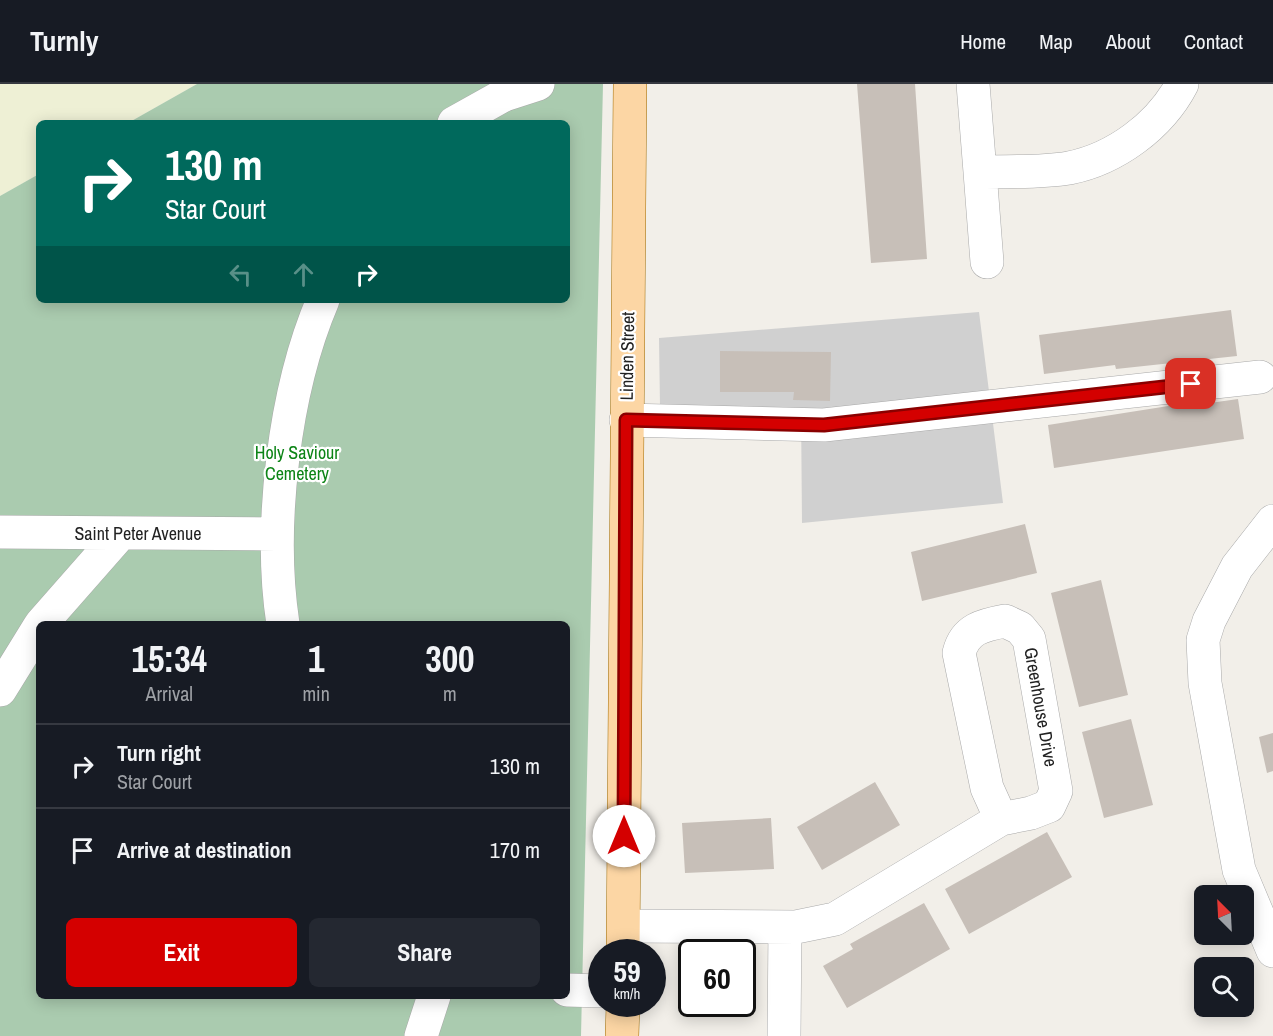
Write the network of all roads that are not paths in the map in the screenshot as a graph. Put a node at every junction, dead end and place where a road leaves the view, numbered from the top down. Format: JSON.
{"nodes":[{"id":1,"x":538,"y":84,"type":"edge"},
{"id":2,"x":630,"y":84,"type":"edge"},
{"id":3,"x":973,"y":84,"type":"edge"},
{"id":4,"x":1182,"y":84,"type":"edge"},
{"id":5,"x":459,"y":120,"type":"edge"},
{"id":6,"x":980,"y":172,"type":"junction"},
{"id":7,"x":987,"y":262,"type":"dead end"},
{"id":8,"x":322,"y":303,"type":"edge"},
{"id":9,"x":1260,"y":377,"type":"dead end"},
{"id":10,"x":626,"y":420,"type":"junction"},
{"id":11,"x":1273,"y":521,"type":"edge"},
{"id":12,"x":0,"y":532,"type":"edge"},
{"id":13,"x":122,"y":533,"type":"junction"},
{"id":14,"x":276,"y":534,"type":"junction"},
{"id":15,"x":44,"y":621,"type":"edge"},
{"id":16,"x":283,"y":621,"type":"edge"},
{"id":17,"x":36,"y":632,"type":"edge"},
{"id":18,"x":0,"y":690,"type":"edge"},
{"id":19,"x":1001,"y":819,"type":"junction"},
{"id":20,"x":785,"y":927,"type":"junction"},
{"id":21,"x":623,"y":939,"type":"edge"},
{"id":22,"x":1273,"y":951,"type":"edge"},
{"id":23,"x":570,"y":990,"type":"edge"},
{"id":24,"x":588,"y":991,"type":"edge"},
{"id":25,"x":433,"y":999,"type":"edge"},
{"id":26,"x":622,"y":1017,"type":"edge"},
{"id":27,"x":421,"y":1036,"type":"edge"},
{"id":28,"x":622,"y":1036,"type":"edge"},
{"id":29,"x":784,"y":1036,"type":"edge"}],
"edges":[{"from":1,"to":5,"type":"street"},
{"from":2,"to":10,"type":"main road","name":"Linden Street"},
{"from":3,"to":6,"type":"street"},
{"from":4,"to":6,"type":"street"},
{"from":6,"to":7,"type":"street"},
{"from":8,"to":14,"type":"street"},
{"from":9,"to":10,"type":"street"},
{"from":10,"to":21,"type":"main road","name":"Linden Street"},
{"from":11,"to":22,"type":"street"},
{"from":12,"to":13,"type":"street","name":"Saint Peter Avenue"},
{"from":13,"to":14,"type":"street","name":"Saint Peter Avenue"},
{"from":13,"to":15,"type":"street"},
{"from":14,"to":16,"type":"street"},
{"from":17,"to":18,"type":"street"},
{"from":19,"to":19,"type":"street","name":"Greenhouse Drive"},
{"from":19,"to":20,"type":"street","name":"Greenhouse Drive"},
{"from":20,"to":21,"type":"street","name":"Greenhouse Drive"},
{"from":20,"to":29,"type":"street"},
{"from":23,"to":24,"type":"street"},
{"from":25,"to":27,"type":"street"},
{"from":26,"to":28,"type":"main road"}]}
